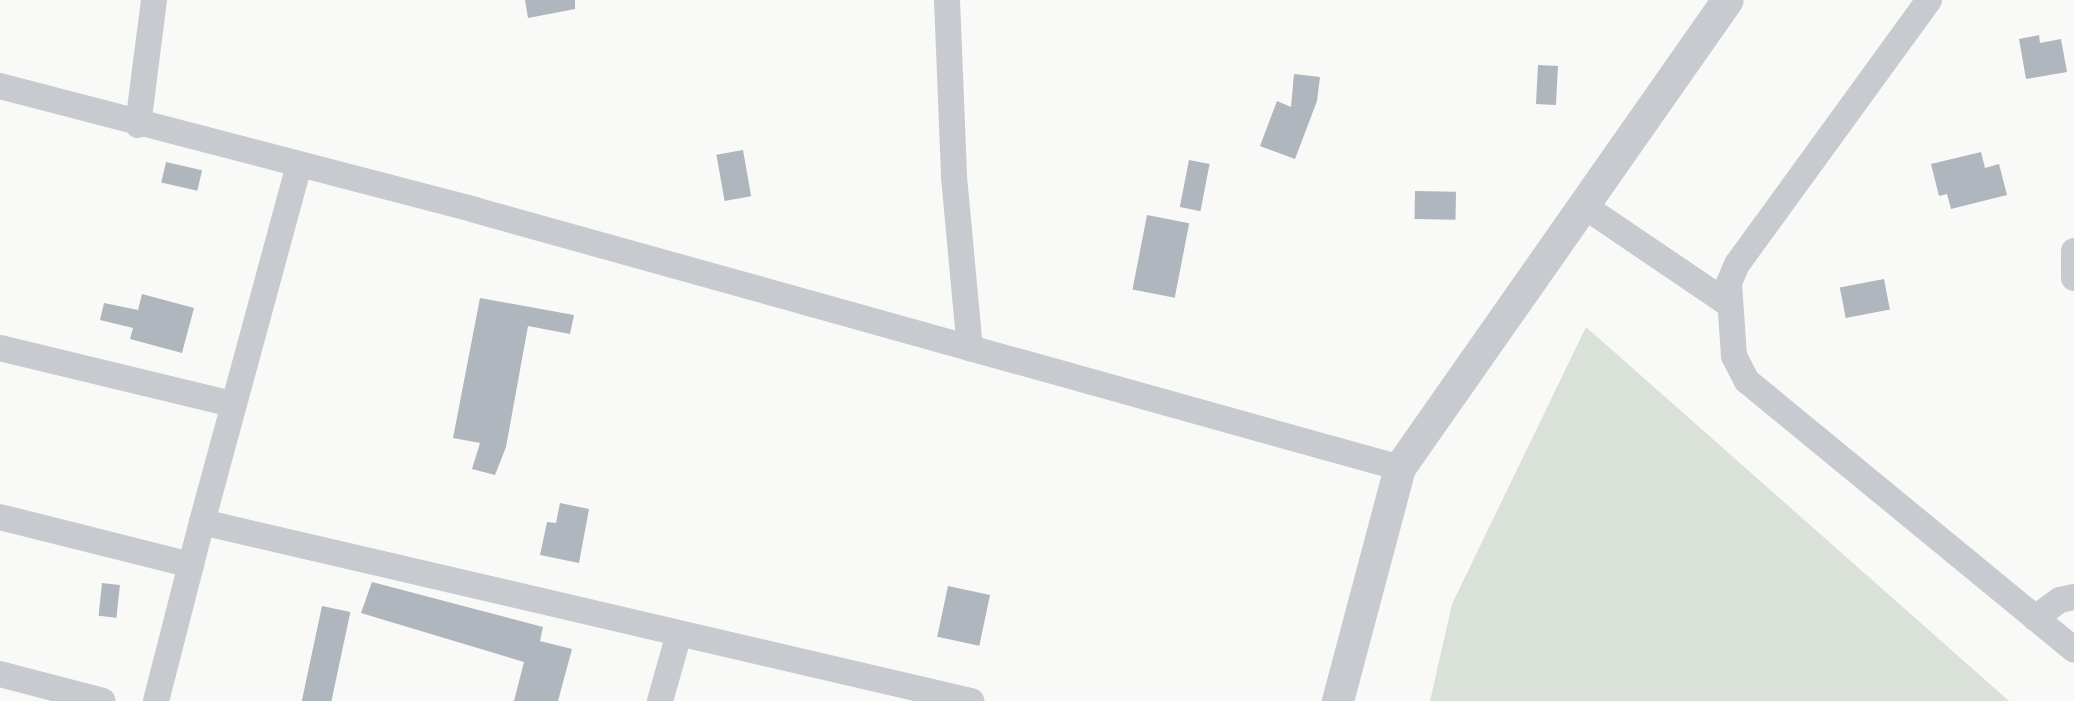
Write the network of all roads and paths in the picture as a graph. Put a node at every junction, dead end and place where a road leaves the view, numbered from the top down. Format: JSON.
{"nodes":[{"id":1,"x":154,"y":0,"type":"edge"},
{"id":2,"x":947,"y":0,"type":"edge"},
{"id":3,"x":1728,"y":0,"type":"edge"},
{"id":4,"x":1929,"y":0,"type":"edge"},
{"id":5,"x":0,"y":86,"type":"edge"},
{"id":6,"x":138,"y":125,"type":"junction"},
{"id":7,"x":299,"y":165,"type":"junction"},
{"id":8,"x":1584,"y":206,"type":"junction"},
{"id":9,"x":2074,"y":251,"type":"edge"},
{"id":10,"x":2074,"y":278,"type":"edge"},
{"id":11,"x":1729,"y":304,"type":"junction"},
{"id":12,"x":0,"y":348,"type":"edge"},
{"id":13,"x":970,"y":348,"type":"junction"},
{"id":14,"x":231,"y":404,"type":"junction"},
{"id":15,"x":1400,"y":468,"type":"junction"},
{"id":16,"x":0,"y":517,"type":"edge"},
{"id":17,"x":202,"y":522,"type":"junction"},
{"id":18,"x":191,"y":565,"type":"junction"},
{"id":19,"x":2074,"y":597,"type":"edge"},
{"id":20,"x":2035,"y":618,"type":"junction"},
{"id":21,"x":679,"y":634,"type":"junction"},
{"id":22,"x":2074,"y":650,"type":"edge"},
{"id":23,"x":0,"y":674,"type":"edge"},
{"id":24,"x":959,"y":700,"type":"edge"},
{"id":25,"x":103,"y":701,"type":"edge"},
{"id":26,"x":156,"y":701,"type":"edge"},
{"id":27,"x":660,"y":701,"type":"edge"},
{"id":28,"x":1338,"y":701,"type":"edge"}],
"edges":[{"from":1,"to":6,"type":"street"},
{"from":2,"to":13,"type":"street"},
{"from":3,"to":8,"type":"street"},
{"from":4,"to":11,"type":"street"},
{"from":5,"to":6,"type":"street"},
{"from":6,"to":7,"type":"street"},
{"from":7,"to":13,"type":"street"},
{"from":7,"to":14,"type":"street"},
{"from":8,"to":11,"type":"street"},
{"from":8,"to":15,"type":"street"},
{"from":9,"to":10,"type":"street"},
{"from":11,"to":20,"type":"street"},
{"from":12,"to":14,"type":"street"},
{"from":13,"to":15,"type":"street"},
{"from":14,"to":17,"type":"street"},
{"from":15,"to":28,"type":"street"},
{"from":16,"to":18,"type":"street"},
{"from":17,"to":18,"type":"street"},
{"from":17,"to":21,"type":"street"},
{"from":18,"to":26,"type":"street"},
{"from":19,"to":20,"type":"street"},
{"from":20,"to":22,"type":"street"},
{"from":21,"to":24,"type":"street"},
{"from":21,"to":27,"type":"street"},
{"from":23,"to":25,"type":"street"}]}
